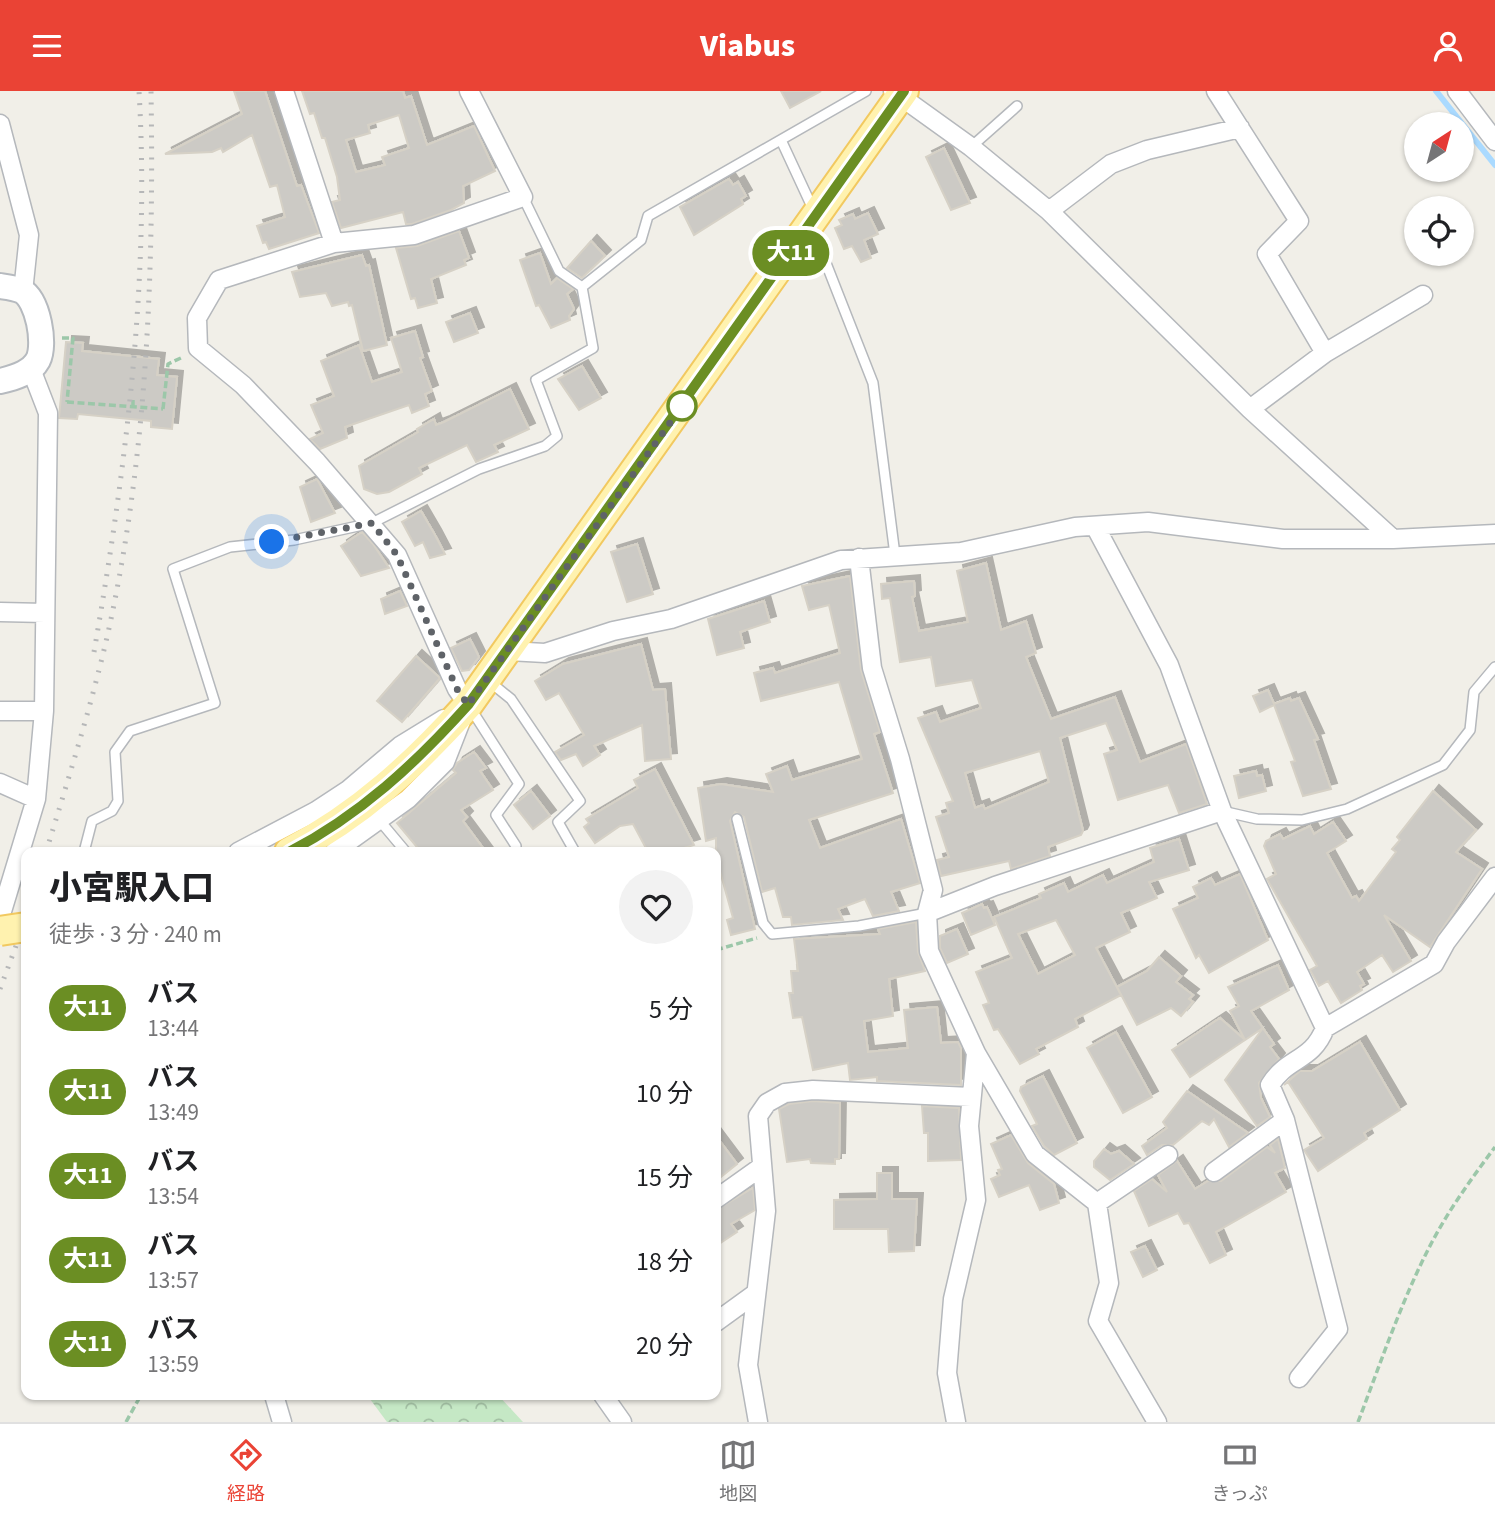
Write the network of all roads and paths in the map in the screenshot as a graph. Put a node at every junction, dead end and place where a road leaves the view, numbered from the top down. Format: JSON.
{"nodes":[{"id":1,"x":284,"y":91,"type":"edge"},
{"id":2,"x":469,"y":91,"type":"edge"},
{"id":3,"x":866,"y":91,"type":"edge"},
{"id":4,"x":1216,"y":91,"type":"edge"},
{"id":5,"x":1457,"y":91,"type":"edge"},
{"id":6,"x":899,"y":93,"type":"edge"},
{"id":7,"x":1017,"y":106,"type":"dead end"},
{"id":8,"x":0,"y":124,"type":"edge"},
{"id":9,"x":1240,"y":128,"type":"junction"},
{"id":10,"x":782,"y":141,"type":"junction"},
{"id":11,"x":1495,"y":141,"type":"edge"},
{"id":12,"x":971,"y":147,"type":"junction"},
{"id":13,"x":523,"y":197,"type":"junction"},
{"id":14,"x":1049,"y":211,"type":"junction"},
{"id":15,"x":813,"y":221,"type":"junction"},
{"id":16,"x":334,"y":243,"type":"junction"},
{"id":17,"x":582,"y":287,"type":"junction"},
{"id":18,"x":11,"y":289,"type":"edge"},
{"id":19,"x":1423,"y":295,"type":"dead end"},
{"id":20,"x":198,"y":348,"type":"junction"},
{"id":21,"x":72,"y":352,"type":"dead end"},
{"id":22,"x":1325,"y":353,"type":"junction"},
{"id":23,"x":30,"y":369,"type":"junction"},
{"id":24,"x":0,"y":381,"type":"edge"},
{"id":25,"x":134,"y":400,"type":"dead end"},
{"id":26,"x":133,"y":406,"type":"junction"},
{"id":27,"x":1250,"y":409,"type":"junction"},
{"id":28,"x":372,"y":523,"type":"junction"},
{"id":29,"x":1095,"y":526,"type":"junction"},
{"id":30,"x":1495,"y":534,"type":"edge"},
{"id":31,"x":1393,"y":539,"type":"junction"},
{"id":32,"x":895,"y":555,"type":"junction"},
{"id":33,"x":859,"y":558,"type":"junction"},
{"id":34,"x":0,"y":612,"type":"edge"},
{"id":35,"x":45,"y":613,"type":"junction"},
{"id":36,"x":508,"y":651,"type":"junction"},
{"id":37,"x":1495,"y":667,"type":"edge"},
{"id":38,"x":487,"y":680,"type":"junction"},
{"id":39,"x":468,"y":705,"type":"junction"},
{"id":40,"x":0,"y":711,"type":"edge"},
{"id":41,"x":44,"y":711,"type":"junction"},
{"id":42,"x":0,"y":783,"type":"edge"},
{"id":43,"x":36,"y":799,"type":"junction"},
{"id":44,"x":1222,"y":811,"type":"junction"},
{"id":45,"x":737,"y":819,"type":"dead end"},
{"id":46,"x":380,"y":821,"type":"junction"},
{"id":47,"x":516,"y":846,"type":"dead end"},
{"id":48,"x":21,"y":847,"type":"edge"},
{"id":49,"x":21,"y":847,"type":"edge"},
{"id":50,"x":85,"y":847,"type":"edge"},
{"id":51,"x":248,"y":847,"type":"edge"},
{"id":52,"x":298,"y":847,"type":"edge"},
{"id":53,"x":341,"y":847,"type":"edge"},
{"id":54,"x":402,"y":847,"type":"edge"},
{"id":55,"x":572,"y":847,"type":"edge"},
{"id":56,"x":1495,"y":877,"type":"edge"},
{"id":57,"x":2,"y":908,"type":"edge"},
{"id":58,"x":927,"y":913,"type":"junction"},
{"id":59,"x":21,"y":927,"type":"edge"},
{"id":60,"x":0,"y":931,"type":"edge"},
{"id":61,"x":772,"y":934,"type":"junction"},
{"id":62,"x":721,"y":949,"type":"edge"},
{"id":63,"x":1325,"y":1028,"type":"junction"},
{"id":64,"x":976,"y":1053,"type":"junction"},
{"id":65,"x":971,"y":1097,"type":"junction"},
{"id":66,"x":1285,"y":1120,"type":"junction"},
{"id":67,"x":1495,"y":1147,"type":"edge"},
{"id":68,"x":1168,"y":1155,"type":"dead end"},
{"id":69,"x":761,"y":1167,"type":"junction"},
{"id":70,"x":1214,"y":1172,"type":"dead end"},
{"id":71,"x":721,"y":1195,"type":"edge"},
{"id":72,"x":1097,"y":1203,"type":"junction"},
{"id":73,"x":756,"y":1293,"type":"junction"},
{"id":74,"x":721,"y":1318,"type":"edge"},
{"id":75,"x":1298,"y":1378,"type":"dead end"},
{"id":76,"x":138,"y":1400,"type":"edge"},
{"id":77,"x":275,"y":1400,"type":"edge"},
{"id":78,"x":611,"y":1400,"type":"edge"},
{"id":79,"x":125,"y":1422,"type":"edge"},
{"id":80,"x":282,"y":1422,"type":"edge"},
{"id":81,"x":622,"y":1422,"type":"edge"},
{"id":82,"x":758,"y":1422,"type":"edge"},
{"id":83,"x":956,"y":1422,"type":"edge"},
{"id":84,"x":1157,"y":1422,"type":"edge"},
{"id":85,"x":1358,"y":1422,"type":"edge"}],
"edges":[{"from":1,"to":16,"type":"street"},
{"from":2,"to":13,"type":"street"},
{"from":3,"to":10,"type":"lane"},
{"from":4,"to":9,"type":"street"},
{"from":5,"to":11,"type":"street"},
{"from":6,"to":12,"type":"street"},
{"from":6,"to":15,"type":"main road"},
{"from":7,"to":12,"type":"lane"},
{"from":8,"to":18,"type":"street"},
{"from":9,"to":14,"type":"street"},
{"from":9,"to":22,"type":"street"},
{"from":10,"to":15,"type":"lane"},
{"from":10,"to":17,"type":"lane"},
{"from":12,"to":14,"type":"street"},
{"from":13,"to":16,"type":"street"},
{"from":13,"to":17,"type":"lane"},
{"from":14,"to":27,"type":"street"},
{"from":15,"to":32,"type":"lane"},
{"from":15,"to":36,"type":"main road"},
{"from":16,"to":20,"type":"street"},
{"from":17,"to":28,"type":"lane"},
{"from":18,"to":23,"type":"street"},
{"from":19,"to":22,"type":"street"},
{"from":20,"to":26,"type":"path","bridge":true},
{"from":20,"to":28,"type":"street"},
{"from":21,"to":26,"type":"path","bridge":true},
{"from":22,"to":27,"type":"street"},
{"from":23,"to":24,"type":"street"},
{"from":23,"to":35,"type":"street"},
{"from":25,"to":26,"type":"path","bridge":true},
{"from":27,"to":31,"type":"street"},
{"from":28,"to":39,"type":"street"},
{"from":28,"to":50,"type":"lane"},
{"from":29,"to":31,"type":"street"},
{"from":29,"to":32,"type":"street"},
{"from":29,"to":44,"type":"street"},
{"from":30,"to":31,"type":"street"},
{"from":32,"to":33,"type":"street"},
{"from":33,"to":36,"type":"street"},
{"from":33,"to":58,"type":"street"},
{"from":34,"to":35,"type":"street"},
{"from":35,"to":41,"type":"street"},
{"from":36,"to":38,"type":"main road"},
{"from":37,"to":44,"type":"lane"},
{"from":38,"to":39,"type":"main road"},
{"from":38,"to":55,"type":"lane"},
{"from":39,"to":46,"type":"street"},
{"from":39,"to":47,"type":"lane"},
{"from":39,"to":51,"type":"street"},
{"from":39,"to":52,"type":"main road"},
{"from":40,"to":41,"type":"street"},
{"from":41,"to":43,"type":"street"},
{"from":42,"to":43,"type":"street"},
{"from":43,"to":49,"type":"street"},
{"from":44,"to":58,"type":"street"},
{"from":44,"to":63,"type":"street"},
{"from":45,"to":61,"type":"lane"},
{"from":46,"to":53,"type":"street"},
{"from":46,"to":54,"type":"lane"},
{"from":48,"to":57,"type":"street"},
{"from":56,"to":63,"type":"street"},
{"from":58,"to":61,"type":"lane"},
{"from":58,"to":64,"type":"street"},
{"from":59,"to":60,"type":"main road","bridge":true},
{"from":61,"to":62,"type":"path"},
{"from":63,"to":66,"type":"street"},
{"from":64,"to":65,"type":"street"},
{"from":64,"to":72,"type":"street"},
{"from":65,"to":69,"type":"street"},
{"from":65,"to":83,"type":"street"},
{"from":66,"to":70,"type":"street"},
{"from":66,"to":75,"type":"street"},
{"from":67,"to":85,"type":"path"},
{"from":68,"to":72,"type":"street"},
{"from":69,"to":71,"type":"street"},
{"from":69,"to":73,"type":"street"},
{"from":72,"to":84,"type":"street"},
{"from":73,"to":74,"type":"street"},
{"from":73,"to":82,"type":"street"},
{"from":76,"to":79,"type":"path"},
{"from":77,"to":80,"type":"street"},
{"from":78,"to":81,"type":"street"}]}
